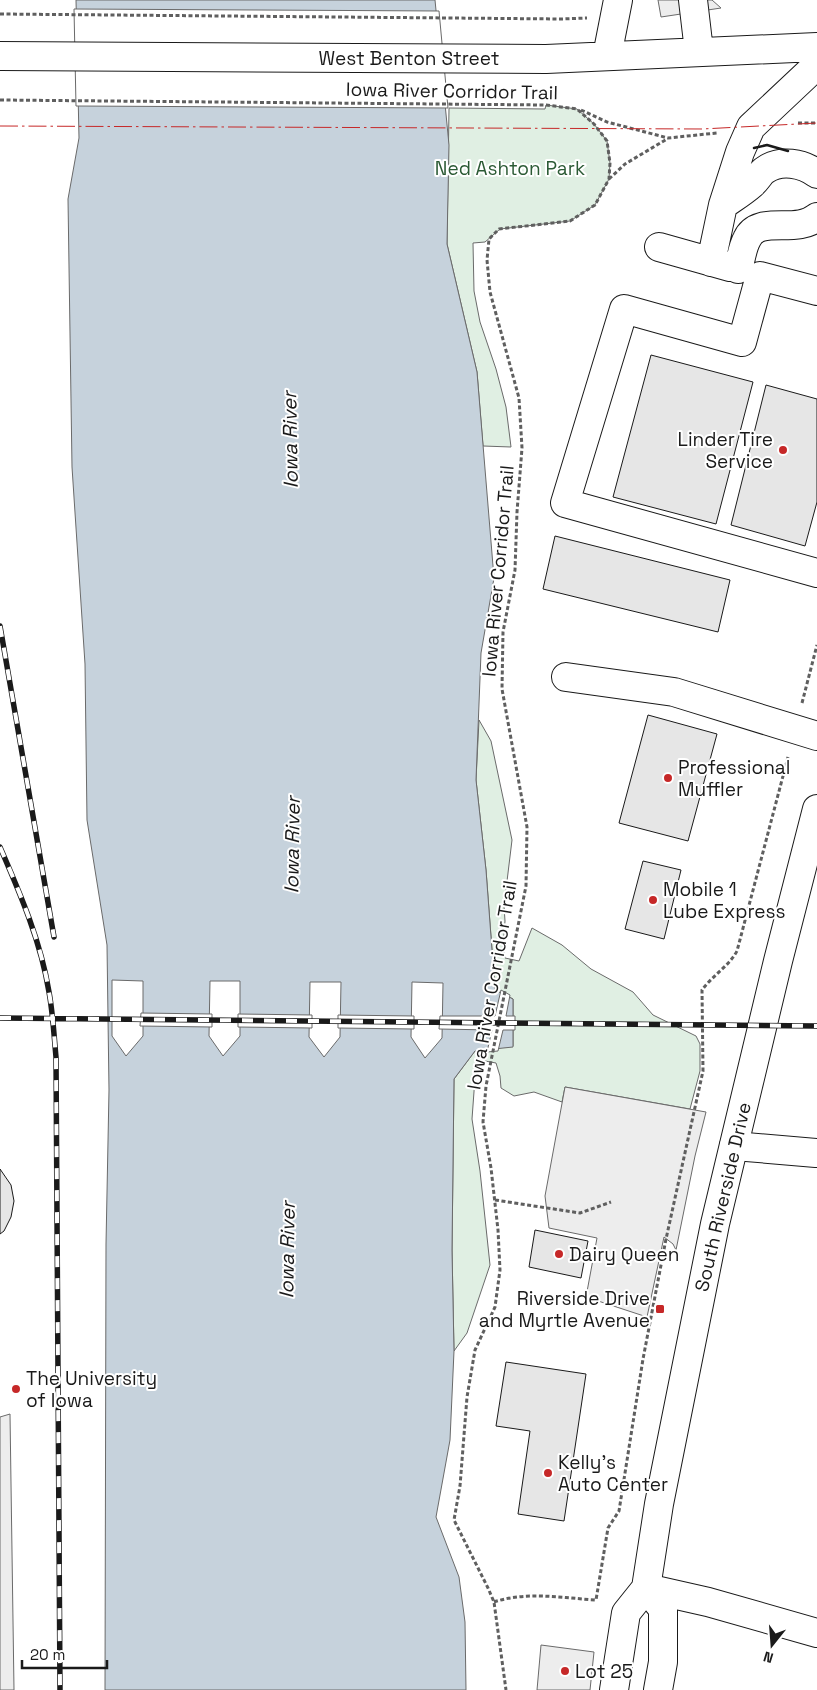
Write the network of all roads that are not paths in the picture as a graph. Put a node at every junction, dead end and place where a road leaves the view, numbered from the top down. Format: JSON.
{"nodes":[{"id":1,"x":618,"y":0,"type":"edge"},
{"id":2,"x":693,"y":0,"type":"edge"},
{"id":3,"x":817,"y":47,"type":"edge"},
{"id":4,"x":699,"y":51,"type":"junction"},
{"id":5,"x":0,"y":56,"type":"edge"},
{"id":6,"x":607,"y":56,"type":"junction"},
{"id":7,"x":817,"y":65,"type":"edge"},
{"id":8,"x":817,"y":174,"type":"edge"},
{"id":9,"x":723,"y":205,"type":"junction"},
{"id":10,"x":817,"y":217,"type":"edge"},
{"id":11,"x":659,"y":247,"type":"dead end"},
{"id":12,"x":711,"y":262,"type":"junction"},
{"id":13,"x":749,"y":272,"type":"junction"},
{"id":14,"x":817,"y":291,"type":"edge"},
{"id":15,"x":817,"y":573,"type":"edge"},
{"id":16,"x":566,"y":677,"type":"dead end"},
{"id":17,"x":806,"y":732,"type":"edge"},
{"id":18,"x":817,"y":809,"type":"edge"},
{"id":19,"x":734,"y":1146,"type":"junction"},
{"id":20,"x":816,"y":1154,"type":"edge"},
{"id":21,"x":646,"y":1588,"type":"junction"},
{"id":22,"x":817,"y":1633,"type":"edge"},
{"id":23,"x":614,"y":1690,"type":"edge"},
{"id":24,"x":658,"y":1690,"type":"edge"}],
"edges":[{"from":1,"to":6,"type":"main road"},
{"from":2,"to":4,"type":"main road"},
{"from":3,"to":4,"type":"main road","name":"West Benton Street"},
{"from":4,"to":6,"type":"main road","name":"West Benton Street"},
{"from":5,"to":6,"type":"main road","name":"West Benton Street"},
{"from":7,"to":9,"type":"main road"},
{"from":8,"to":9,"type":"main road"},
{"from":9,"to":12,"type":"main road"},
{"from":10,"to":13,"type":"main road"},
{"from":11,"to":12,"type":"main road"},
{"from":12,"to":13,"type":"main road"},
{"from":13,"to":14,"type":"main road"},
{"from":13,"to":15,"type":"main road"},
{"from":16,"to":17,"type":"main road"},
{"from":18,"to":19,"type":"main road","name":"South Riverside Drive"},
{"from":19,"to":20,"type":"main road"},
{"from":19,"to":21,"type":"main road","name":"South Riverside Drive"},
{"from":21,"to":22,"type":"main road"},
{"from":21,"to":23,"type":"main road"},
{"from":21,"to":24,"type":"main road"}]}
